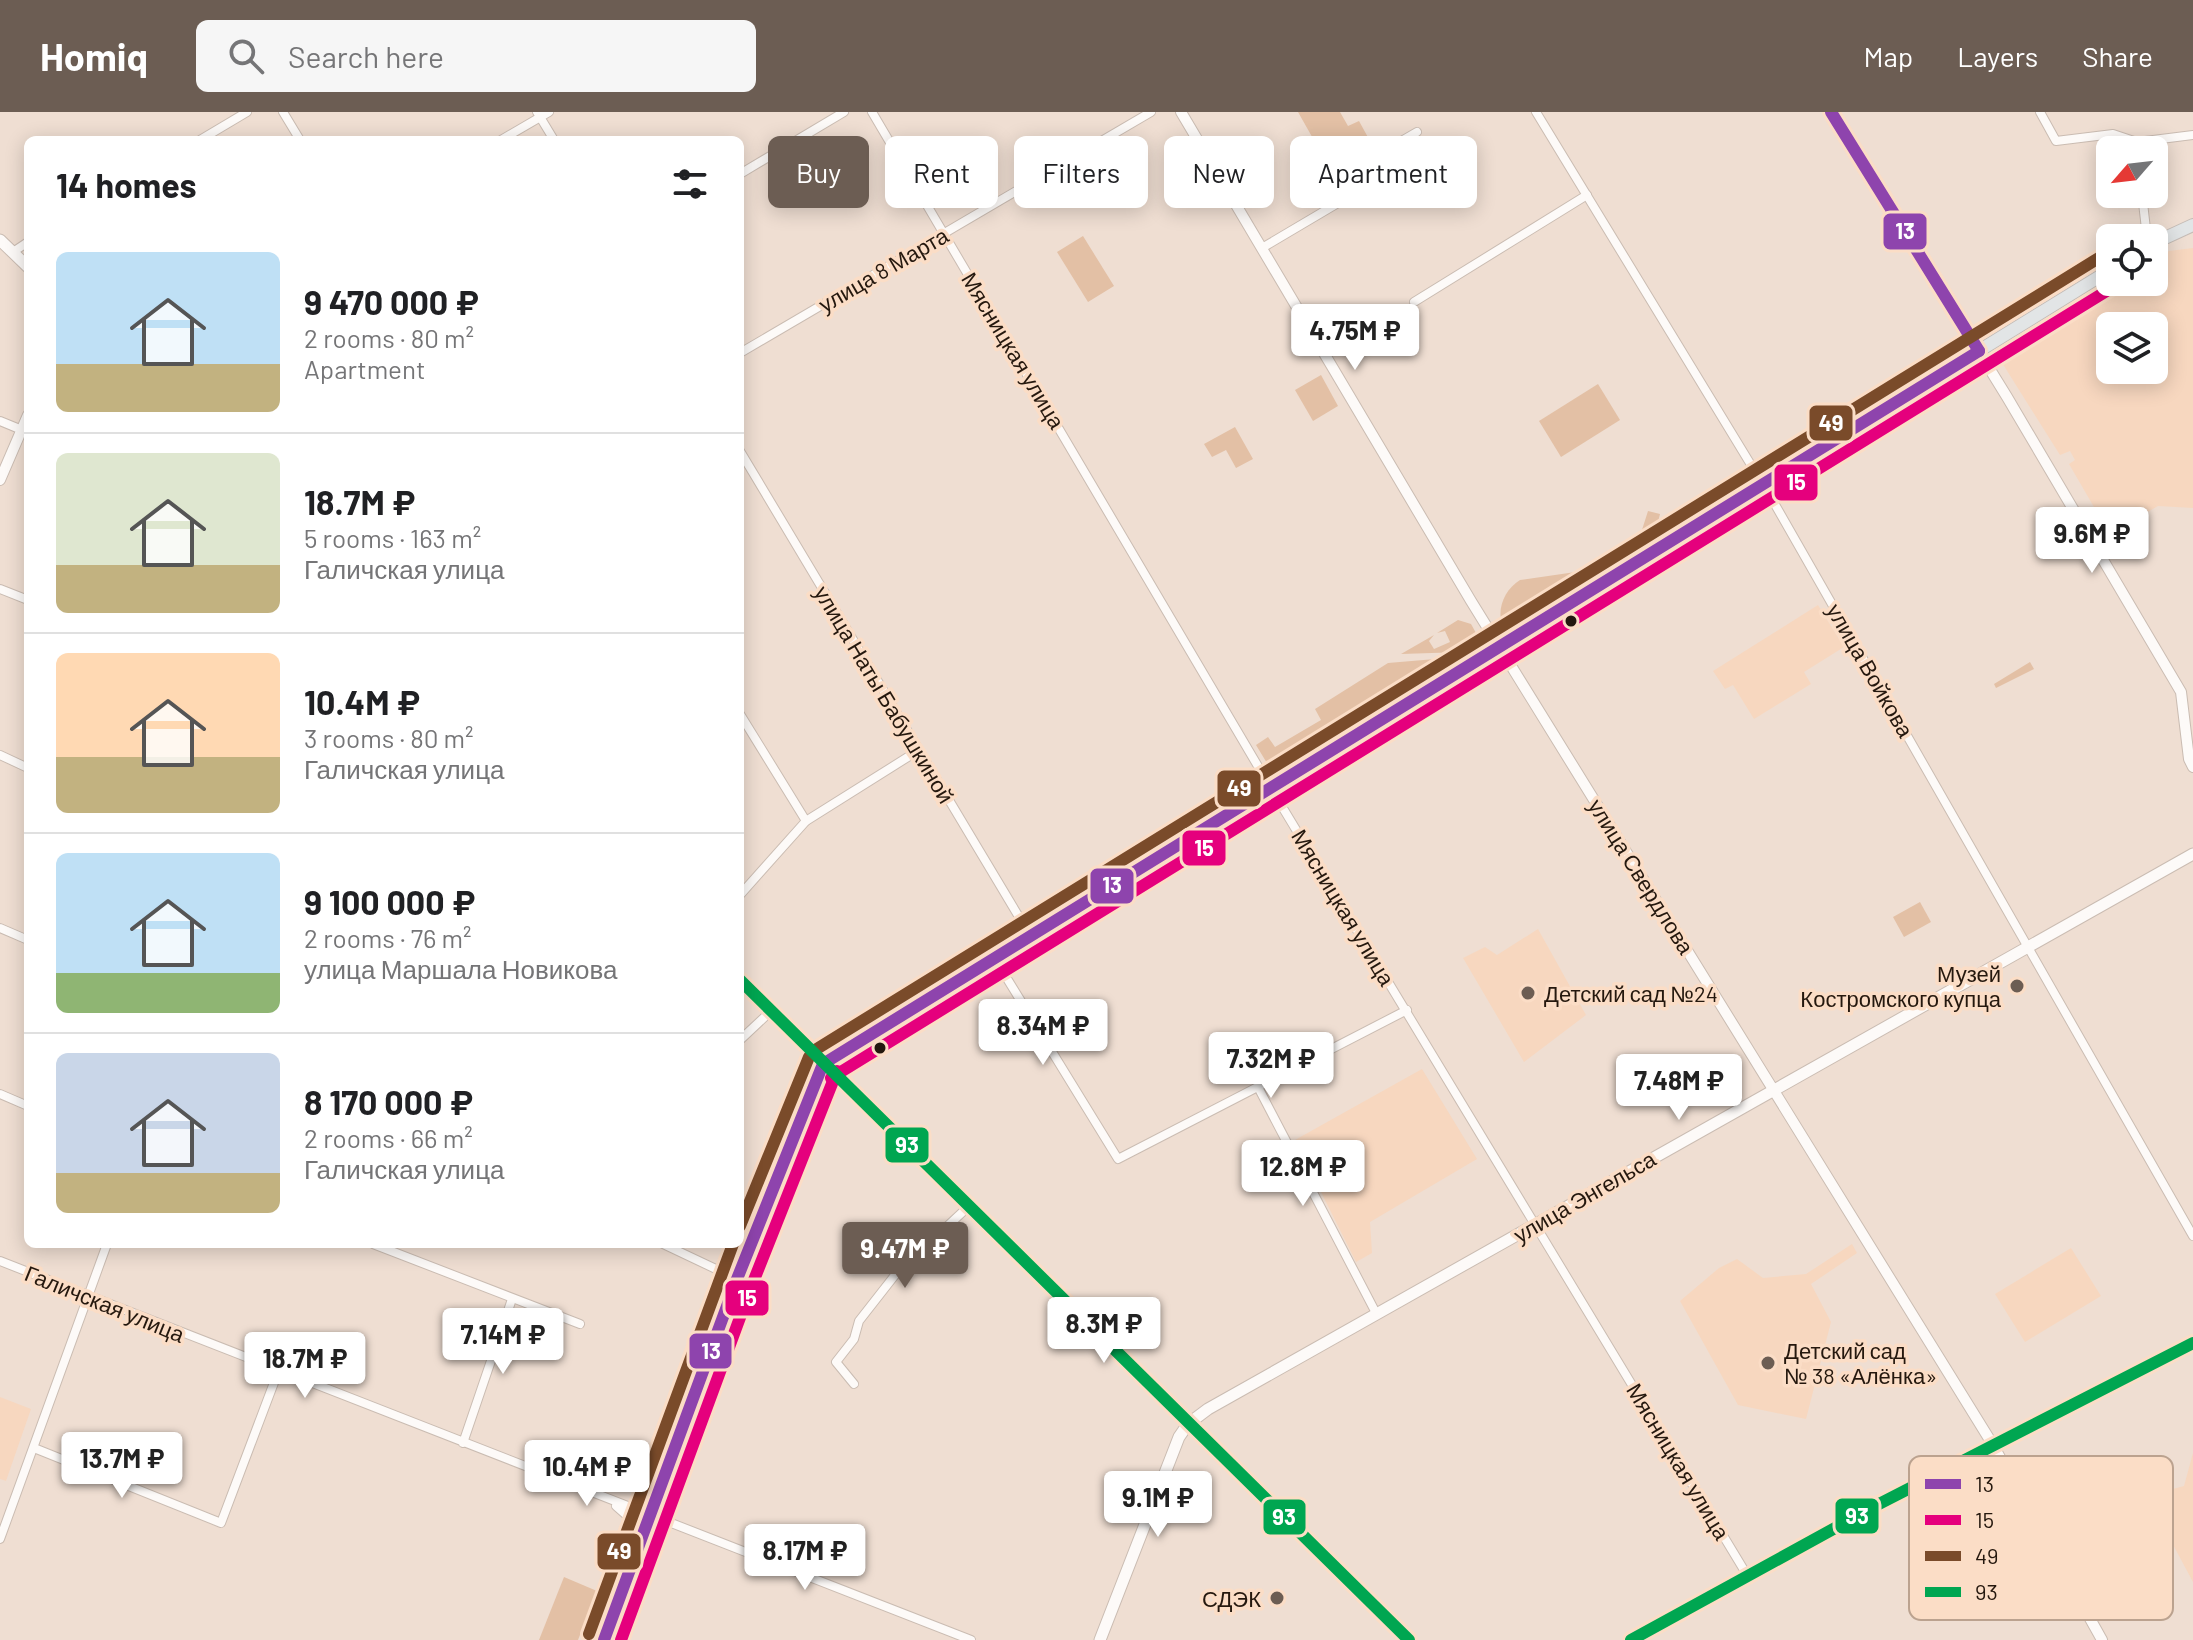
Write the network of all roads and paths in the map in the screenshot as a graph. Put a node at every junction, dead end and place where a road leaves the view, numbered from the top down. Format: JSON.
{"nodes":[{"id":1,"x":247,"y":112,"type":"edge"},
{"id":2,"x":283,"y":112,"type":"edge"},
{"id":3,"x":844,"y":112,"type":"edge"},
{"id":4,"x":872,"y":112,"type":"edge"},
{"id":5,"x":1151,"y":112,"type":"edge"},
{"id":6,"x":1181,"y":112,"type":"edge"},
{"id":7,"x":1536,"y":112,"type":"edge"},
{"id":8,"x":1831,"y":112,"type":"edge"},
{"id":9,"x":2040,"y":112,"type":"edge"},
{"id":10,"x":542,"y":114,"type":"edge"},
{"id":11,"x":1417,"y":132,"type":"dead end"},
{"id":12,"x":2193,"y":135,"type":"edge"},
{"id":13,"x":207,"y":136,"type":"edge"},
{"id":14,"x":298,"y":136,"type":"edge"},
{"id":15,"x":507,"y":136,"type":"edge"},
{"id":16,"x":552,"y":136,"type":"edge"},
{"id":17,"x":2096,"y":136,"type":"edge"},
{"id":18,"x":2097,"y":136,"type":"edge"},
{"id":19,"x":2117,"y":136,"type":"edge"},
{"id":20,"x":2168,"y":140,"type":"edge"},
{"id":21,"x":744,"y":172,"type":"edge"},
{"id":22,"x":1587,"y":195,"type":"junction"},
{"id":23,"x":2193,"y":225,"type":"edge"},
{"id":24,"x":944,"y":233,"type":"junction"},
{"id":25,"x":2168,"y":237,"type":"edge"},
{"id":26,"x":0,"y":240,"type":"edge"},
{"id":27,"x":24,"y":245,"type":"edge"},
{"id":28,"x":1262,"y":248,"type":"junction"},
{"id":29,"x":13,"y":252,"type":"junction"},
{"id":30,"x":24,"y":263,"type":"edge"},
{"id":31,"x":2096,"y":279,"type":"edge"},
{"id":32,"x":1414,"y":302,"type":"dead end"},
{"id":33,"x":744,"y":351,"type":"edge"},
{"id":34,"x":1979,"y":351,"type":"junction"},
{"id":35,"x":0,"y":421,"type":"edge"},
{"id":36,"x":24,"y":425,"type":"edge"},
{"id":37,"x":22,"y":430,"type":"junction"},
{"id":38,"x":744,"y":458,"type":"edge"},
{"id":39,"x":0,"y":480,"type":"edge"},
{"id":40,"x":1764,"y":486,"type":"junction"},
{"id":41,"x":0,"y":589,"type":"edge"},
{"id":42,"x":24,"y":598,"type":"edge"},
{"id":43,"x":1501,"y":648,"type":"junction"},
{"id":44,"x":744,"y":720,"type":"edge"},
{"id":45,"x":919,"y":750,"type":"junction"},
{"id":46,"x":0,"y":755,"type":"edge"},
{"id":47,"x":24,"y":766,"type":"edge"},
{"id":48,"x":2193,"y":767,"type":"edge"},
{"id":49,"x":1272,"y":790,"type":"junction"},
{"id":50,"x":806,"y":821,"type":"junction"},
{"id":51,"x":2193,"y":854,"type":"edge"},
{"id":52,"x":744,"y":891,"type":"edge"},
{"id":53,"x":0,"y":928,"type":"edge"},
{"id":54,"x":1031,"y":937,"type":"junction"},
{"id":55,"x":24,"y":938,"type":"edge"},
{"id":56,"x":2027,"y":948,"type":"junction"},
{"id":57,"x":995,"y":959,"type":"junction"},
{"id":58,"x":744,"y":984,"type":"edge"},
{"id":59,"x":1407,"y":1010,"type":"junction"},
{"id":60,"x":771,"y":1011,"type":"junction"},
{"id":61,"x":744,"y":1036,"type":"edge"},
{"id":62,"x":823,"y":1064,"type":"junction"},
{"id":63,"x":1259,"y":1089,"type":"junction"},
{"id":64,"x":1773,"y":1089,"type":"junction"},
{"id":65,"x":0,"y":1094,"type":"edge"},
{"id":66,"x":24,"y":1104,"type":"edge"},
{"id":67,"x":969,"y":1206,"type":"junction"},
{"id":68,"x":1536,"y":1223,"type":"junction"},
{"id":69,"x":2193,"y":1236,"type":"edge"},
{"id":70,"x":106,"y":1248,"type":"edge"},
{"id":71,"x":383,"y":1248,"type":"edge"},
{"id":72,"x":671,"y":1248,"type":"edge"},
{"id":73,"x":0,"y":1261,"type":"edge"},
{"id":74,"x":737,"y":1279,"type":"junction"},
{"id":75,"x":88,"y":1295,"type":"junction"},
{"id":76,"x":512,"y":1299,"type":"junction"},
{"id":77,"x":1376,"y":1313,"type":"junction"},
{"id":78,"x":580,"y":1324,"type":"dead end"},
{"id":79,"x":2193,"y":1343,"type":"edge"},
{"id":80,"x":278,"y":1372,"type":"junction"},
{"id":81,"x":854,"y":1384,"type":"dead end"},
{"id":82,"x":1188,"y":1424,"type":"junction"},
{"id":83,"x":463,"y":1443,"type":"junction"},
{"id":84,"x":1993,"y":1445,"type":"junction"},
{"id":85,"x":34,"y":1448,"type":"junction"},
{"id":86,"x":1972,"y":1456,"type":"edge"},
{"id":87,"x":1999,"y":1456,"type":"edge"},
{"id":88,"x":1909,"y":1489,"type":"edge"},
{"id":89,"x":602,"y":1497,"type":"junction"},
{"id":90,"x":650,"y":1515,"type":"junction"},
{"id":91,"x":0,"y":1539,"type":"edge"},
{"id":92,"x":636,"y":1558,"type":"junction"},
{"id":93,"x":1747,"y":1575,"type":"junction"},
{"id":94,"x":2091,"y":1620,"type":"edge"},
{"id":95,"x":604,"y":1640,"type":"edge"},
{"id":96,"x":971,"y":1640,"type":"edge"},
{"id":97,"x":1100,"y":1640,"type":"edge"},
{"id":98,"x":1409,"y":1640,"type":"edge"},
{"id":99,"x":1631,"y":1640,"type":"edge"},
{"id":100,"x":2102,"y":1640,"type":"edge"}],
"edges":[{"from":1,"to":13,"type":"street"},
{"from":2,"to":14,"type":"street"},
{"from":3,"to":21,"type":"street"},
{"from":4,"to":24,"type":"street","name":"Мясницкая улица"},
{"from":5,"to":24,"type":"street","name":"улица 8 Марта"},
{"from":6,"to":28,"type":"street","name":"улица Свердлова"},
{"from":7,"to":22,"type":"street","name":"улица Войкова"},
{"from":8,"to":34,"type":"street"},
{"from":9,"to":17,"type":"street"},
{"from":10,"to":15,"type":"street"},
{"from":10,"to":16,"type":"street"},
{"from":11,"to":28,"type":"street"},
{"from":12,"to":20,"type":"street"},
{"from":18,"to":19,"type":"street"},
{"from":22,"to":32,"type":"street"},
{"from":22,"to":40,"type":"street","name":"улица Войкова"},
{"from":23,"to":25,"type":"main road"},
{"from":24,"to":33,"type":"street","name":"улица 8 Марта"},
{"from":24,"to":49,"type":"street","name":"Мясницкая улица"},
{"from":26,"to":29,"type":"main road"},
{"from":27,"to":29,"type":"street"},
{"from":28,"to":43,"type":"street","name":"улица Свердлова"},
{"from":29,"to":30,"type":"main road"},
{"from":31,"to":34,"type":"main road"},
{"from":34,"to":40,"type":"main road"},
{"from":34,"to":48,"type":"street"},
{"from":35,"to":37,"type":"street"},
{"from":36,"to":37,"type":"street"},
{"from":37,"to":39,"type":"street"},
{"from":38,"to":45,"type":"street","name":"улица Наты Бабушкиной"},
{"from":40,"to":43,"type":"main road"},
{"from":40,"to":56,"type":"street","name":"улица Войкова"},
{"from":41,"to":42,"type":"street"},
{"from":43,"to":49,"type":"main road"},
{"from":43,"to":64,"type":"street","name":"улица Свердлова"},
{"from":44,"to":50,"type":"street"},
{"from":45,"to":50,"type":"street"},
{"from":45,"to":54,"type":"street","name":"улица Наты Бабушкиной"},
{"from":46,"to":47,"type":"street"},
{"from":49,"to":54,"type":"main road"},
{"from":49,"to":59,"type":"street","name":"Мясницкая улица"},
{"from":50,"to":52,"type":"street"},
{"from":51,"to":56,"type":"main road","name":"улица Энгельса"},
{"from":53,"to":55,"type":"street"},
{"from":54,"to":57,"type":"main road"},
{"from":56,"to":64,"type":"main road","name":"улица Энгельса"},
{"from":56,"to":69,"type":"street","name":"улица Войкова"},
{"from":57,"to":62,"type":"main road"},
{"from":57,"to":63,"type":"street"},
{"from":58,"to":60,"type":"main road"},
{"from":59,"to":63,"type":"street"},
{"from":59,"to":68,"type":"street","name":"Мясницкая улица"},
{"from":60,"to":61,"type":"street"},
{"from":60,"to":62,"type":"main road"},
{"from":62,"to":67,"type":"main road"},
{"from":62,"to":74,"type":"main road"},
{"from":63,"to":77,"type":"street"},
{"from":64,"to":68,"type":"main road","name":"улица Энгельса"},
{"from":64,"to":84,"type":"street","name":"улица Свердлова"},
{"from":65,"to":66,"type":"street"},
{"from":67,"to":81,"type":"street"},
{"from":67,"to":82,"type":"main road"},
{"from":68,"to":77,"type":"main road","name":"улица Энгельса"},
{"from":68,"to":93,"type":"street","name":"Мясницкая улица"},
{"from":70,"to":75,"type":"street"},
{"from":71,"to":76,"type":"street"},
{"from":72,"to":74,"type":"street"},
{"from":73,"to":75,"type":"street","name":"Галичская улица"},
{"from":74,"to":90,"type":"main road"},
{"from":75,"to":80,"type":"street","name":"Галичская улица"},
{"from":75,"to":85,"type":"street"},
{"from":76,"to":78,"type":"street"},
{"from":76,"to":83,"type":"street"},
{"from":77,"to":82,"type":"main road","name":"улица Энгельса"},
{"from":79,"to":84,"type":"street"},
{"from":80,"to":83,"type":"street","name":"Галичская улица"},
{"from":80,"to":85,"type":"street"},
{"from":82,"to":97,"type":"main road"},
{"from":82,"to":98,"type":"main road"},
{"from":83,"to":89,"type":"street","name":"Галичская улица"},
{"from":84,"to":86,"type":"street"},
{"from":84,"to":87,"type":"street","name":"улица Свердлова"},
{"from":85,"to":91,"type":"street"},
{"from":88,"to":93,"type":"street"},
{"from":89,"to":90,"type":"street","name":"Галичская улица"},
{"from":89,"to":92,"type":"street"},
{"from":90,"to":92,"type":"main road"},
{"from":90,"to":96,"type":"street","name":"Галичская улица"},
{"from":92,"to":95,"type":"main road"},
{"from":93,"to":99,"type":"street"},
{"from":94,"to":100,"type":"street","name":"улица Свердлова"}]}
